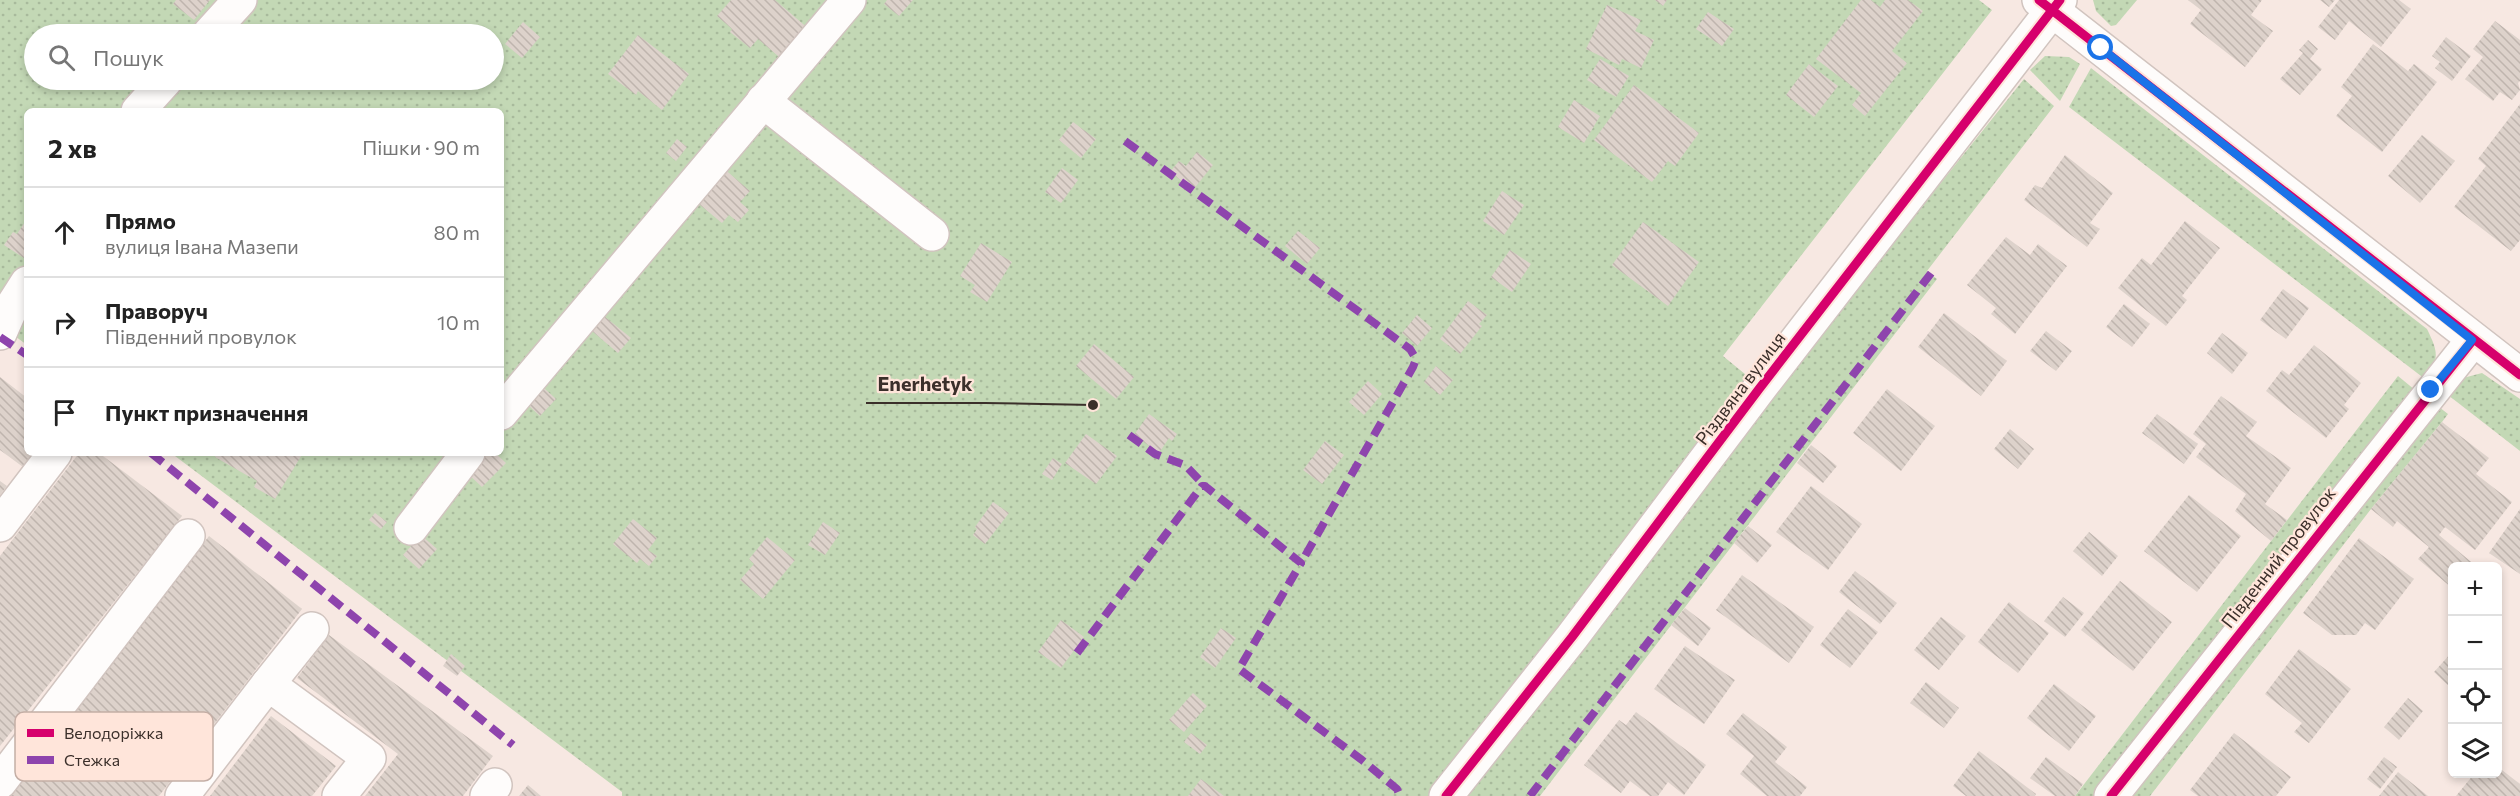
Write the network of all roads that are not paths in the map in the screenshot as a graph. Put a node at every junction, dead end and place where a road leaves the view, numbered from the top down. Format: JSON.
{"nodes":[{"id":1,"x":240,"y":0,"type":"edge"},
{"id":2,"x":849,"y":0,"type":"edge"},
{"id":3,"x":2050,"y":4,"type":"edge"},
{"id":4,"x":218,"y":24,"type":"edge"},
{"id":5,"x":157,"y":90,"type":"edge"},
{"id":6,"x":763,"y":101,"type":"junction"},
{"id":7,"x":141,"y":108,"type":"edge"},
{"id":8,"x":932,"y":234,"type":"dead end"},
{"id":9,"x":24,"y":288,"type":"edge"},
{"id":10,"x":0,"y":333,"type":"edge"},
{"id":11,"x":2472,"y":340,"type":"junction"},
{"id":12,"x":2520,"y":375,"type":"edge"},
{"id":13,"x":504,"y":409,"type":"edge"},
{"id":14,"x":53,"y":456,"type":"edge"},
{"id":15,"x":466,"y":456,"type":"edge"},
{"id":16,"x":0,"y":525,"type":"edge"},
{"id":17,"x":411,"y":528,"type":"dead end"},
{"id":18,"x":188,"y":536,"type":"dead end"},
{"id":19,"x":312,"y":629,"type":"dead end"},
{"id":20,"x":267,"y":684,"type":"junction"},
{"id":21,"x":53,"y":712,"type":"edge"},
{"id":22,"x":213,"y":755,"type":"edge"},
{"id":23,"x":15,"y":762,"type":"edge"},
{"id":24,"x":193,"y":781,"type":"edge"},
{"id":25,"x":0,"y":782,"type":"edge"},
{"id":26,"x":182,"y":796,"type":"edge"},
{"id":27,"x":339,"y":796,"type":"edge"},
{"id":28,"x":1446,"y":796,"type":"edge"},
{"id":29,"x":2111,"y":796,"type":"edge"}],
"edges":[{"from":1,"to":4,"type":"street"},
{"from":2,"to":6,"type":"street"},
{"from":3,"to":11,"type":"street"},
{"from":3,"to":28,"type":"street","name":"Різдвяна вулиця"},
{"from":5,"to":7,"type":"street"},
{"from":6,"to":8,"type":"street"},
{"from":6,"to":13,"type":"street"},
{"from":9,"to":10,"type":"street"},
{"from":11,"to":12,"type":"street"},
{"from":11,"to":29,"type":"street","name":"Південний провулок"},
{"from":14,"to":16,"type":"street"},
{"from":15,"to":17,"type":"street"},
{"from":18,"to":21,"type":"street"},
{"from":19,"to":20,"type":"street"},
{"from":20,"to":22,"type":"street"},
{"from":20,"to":27,"type":"street"},
{"from":23,"to":25,"type":"street"},
{"from":24,"to":26,"type":"street"}]}
